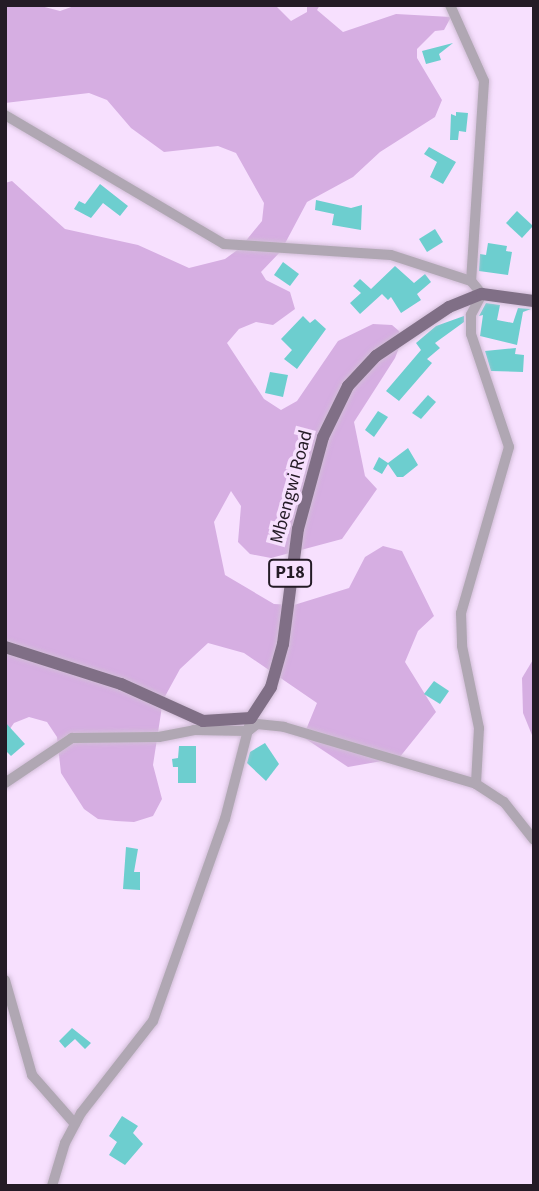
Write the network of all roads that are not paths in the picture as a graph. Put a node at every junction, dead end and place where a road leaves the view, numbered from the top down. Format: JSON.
{"nodes":[{"id":1,"x":450,"y":5,"type":"edge"},
{"id":2,"x":5,"y":115,"type":"edge"},
{"id":3,"x":471,"y":281,"type":"junction"},
{"id":4,"x":482,"y":294,"type":"junction"},
{"id":5,"x":534,"y":302,"type":"edge"},
{"id":6,"x":5,"y":647,"type":"edge"},
{"id":7,"x":250,"y":724,"type":"junction"},
{"id":8,"x":5,"y":783,"type":"edge"},
{"id":9,"x":476,"y":784,"type":"junction"},
{"id":10,"x":534,"y":840,"type":"edge"},
{"id":11,"x":5,"y":980,"type":"edge"},
{"id":12,"x":75,"y":1124,"type":"junction"},
{"id":13,"x":52,"y":1186,"type":"edge"}],
"edges":[{"from":1,"to":3,"type":"street"},
{"from":2,"to":3,"type":"street"},
{"from":3,"to":4,"type":"street"},
{"from":4,"to":5,"type":"main road"},
{"from":4,"to":7,"type":"main road","name":"Mbengwi Road","number":"P18"},
{"from":4,"to":9,"type":"street"},
{"from":6,"to":7,"type":"main road"},
{"from":7,"to":8,"type":"street"},
{"from":7,"to":9,"type":"street"},
{"from":7,"to":12,"type":"street"},
{"from":9,"to":10,"type":"street"},
{"from":11,"to":12,"type":"street"},
{"from":12,"to":13,"type":"street"}]}
